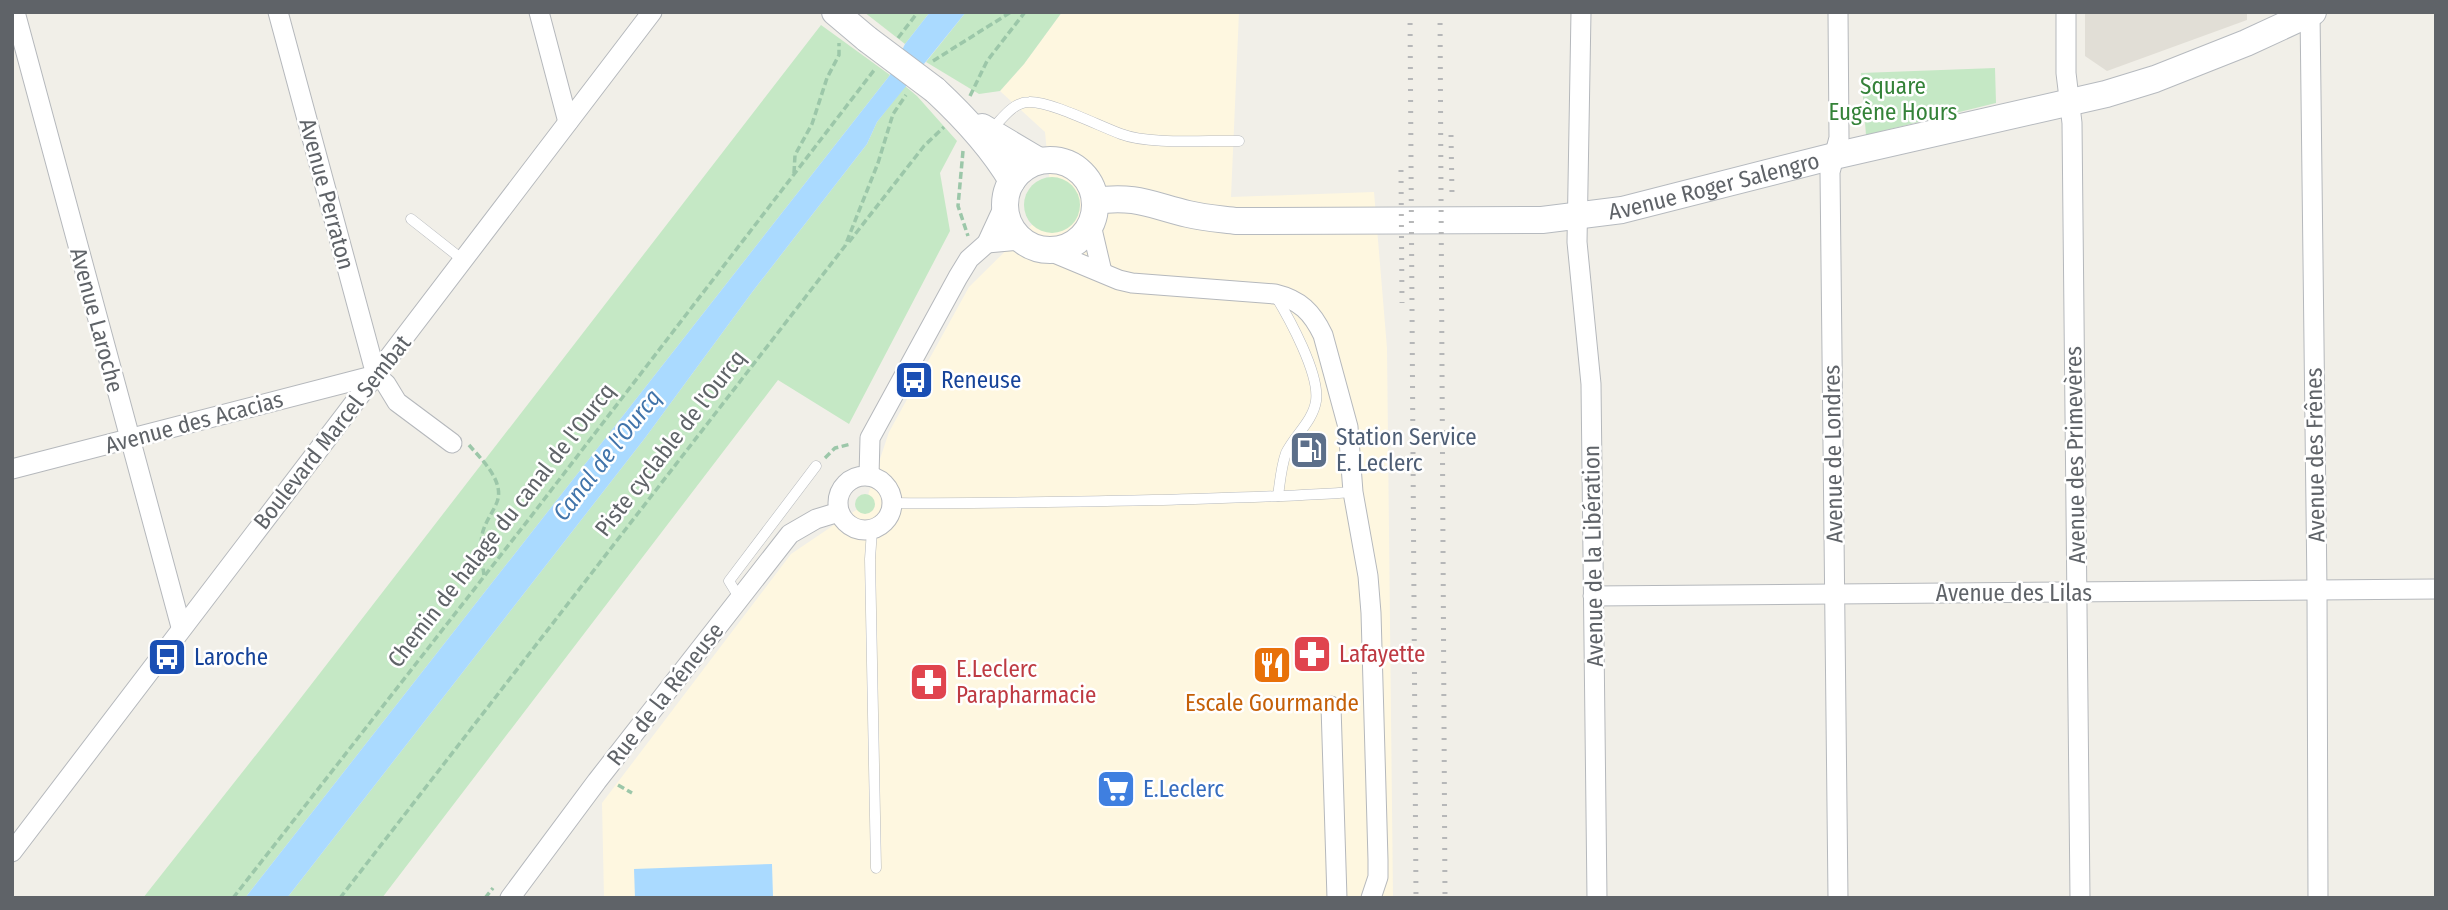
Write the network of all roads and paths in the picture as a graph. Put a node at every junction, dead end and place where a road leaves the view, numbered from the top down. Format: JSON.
{"nodes":[{"id":1,"x":15,"y":12,"type":"edge"},
{"id":2,"x":278,"y":12,"type":"edge"},
{"id":3,"x":539,"y":12,"type":"edge"},
{"id":4,"x":652,"y":12,"type":"edge"},
{"id":5,"x":918,"y":12,"type":"edge"},
{"id":6,"x":1010,"y":12,"type":"edge"},
{"id":7,"x":1025,"y":12,"type":"edge"},
{"id":8,"x":1581,"y":12,"type":"edge"},
{"id":9,"x":1838,"y":12,"type":"edge"},
{"id":10,"x":2066,"y":12,"type":"edge"},
{"id":11,"x":2311,"y":13,"type":"edge"},
{"id":12,"x":837,"y":14,"type":"edge"},
{"id":13,"x":894,"y":44,"type":"dead end"},
{"id":14,"x":877,"y":66,"type":"dead end"},
{"id":15,"x":925,"y":82,"type":"junction"},
{"id":16,"x":2071,"y":102,"type":"junction"},
{"id":17,"x":952,"y":117,"type":"junction"},
{"id":18,"x":568,"y":122,"type":"junction"},
{"id":19,"x":989,"y":132,"type":"junction"},
{"id":20,"x":1239,"y":141,"type":"dead end"},
{"id":21,"x":963,"y":148,"type":"dead end"},
{"id":22,"x":1834,"y":156,"type":"junction"},
{"id":23,"x":1039,"y":161,"type":"junction"},
{"id":24,"x":794,"y":173,"type":"junction"},
{"id":25,"x":1009,"y":192,"type":"junction"},
{"id":26,"x":1093,"y":213,"type":"junction"},
{"id":27,"x":1578,"y":216,"type":"junction"},
{"id":28,"x":411,"y":219,"type":"dead end"},
{"id":29,"x":1021,"y":240,"type":"junction"},
{"id":30,"x":987,"y":243,"type":"junction"},
{"id":31,"x":962,"y":245,"type":"dead end"},
{"id":32,"x":845,"y":246,"type":"junction"},
{"id":33,"x":1047,"y":250,"type":"junction"},
{"id":34,"x":463,"y":260,"type":"junction"},
{"id":35,"x":1102,"y":272,"type":"junction"},
{"id":36,"x":1275,"y":294,"type":"junction"},
{"id":37,"x":376,"y":375,"type":"junction"},
{"id":38,"x":857,"y":434,"type":"dead end"},
{"id":39,"x":130,"y":439,"type":"junction"},
{"id":40,"x":452,"y":443,"type":"joint"},
{"id":41,"x":816,"y":466,"type":"joint"},
{"id":42,"x":12,"y":469,"type":"edge"},
{"id":43,"x":869,"y":476,"type":"junction"},
{"id":44,"x":1353,"y":492,"type":"junction"},
{"id":45,"x":1278,"y":496,"type":"junction"},
{"id":46,"x":892,"y":503,"type":"junction"},
{"id":47,"x":839,"y":512,"type":"junction"},
{"id":48,"x":872,"y":530,"type":"junction"},
{"id":49,"x":484,"y":575,"type":"junction"},
{"id":50,"x":2436,"y":589,"type":"edge"},
{"id":51,"x":2317,"y":591,"type":"junction"},
{"id":52,"x":1835,"y":593,"type":"junction"},
{"id":53,"x":2077,"y":593,"type":"junction"},
{"id":54,"x":1593,"y":596,"type":"junction"},
{"id":55,"x":740,"y":599,"type":"junction"},
{"id":56,"x":181,"y":627,"type":"junction"},
{"id":57,"x":1331,"y":706,"type":"dead end"},
{"id":58,"x":12,"y":852,"type":"edge"},
{"id":59,"x":877,"y":868,"type":"dead end"},
{"id":60,"x":233,"y":898,"type":"edge"},
{"id":61,"x":340,"y":898,"type":"edge"},
{"id":62,"x":509,"y":898,"type":"edge"},
{"id":63,"x":1337,"y":898,"type":"edge"},
{"id":64,"x":1371,"y":898,"type":"edge"},
{"id":65,"x":1597,"y":898,"type":"edge"},
{"id":66,"x":1838,"y":898,"type":"edge"},
{"id":67,"x":2080,"y":898,"type":"edge"},
{"id":68,"x":2318,"y":898,"type":"edge"}],
"edges":[{"from":1,"to":39,"type":"street","name":"Avenue Laroche"},
{"from":2,"to":37,"type":"street","name":"Avenue Perraton"},
{"from":3,"to":18,"type":"street"},
{"from":4,"to":18,"type":"street","name":"Boulevard Marcel Sembat"},
{"from":5,"to":13,"type":"path"},
{"from":6,"to":15,"type":"path","name":"Piste cyclable de l'Ourcq"},
{"from":7,"to":17,"type":"path"},
{"from":8,"to":27,"type":"street","name":"Avenue de la Libération"},
{"from":9,"to":22,"type":"street","name":"Avenue de Londres"},
{"from":10,"to":16,"type":"street","name":"Avenue des Primevères"},
{"from":11,"to":16,"type":"street","name":"Avenue Roger Salengro"},
{"from":11,"to":51,"type":"street","name":"Avenue des Frênes"},
{"from":12,"to":15,"type":"street","bridge":true},
{"from":12,"to":24,"type":"path","name":"Chemin de halage du canal de l'Ourcq"},
{"from":14,"to":24,"type":"path","name":"Chemin de halage du canal de l'Ourcq"},
{"from":15,"to":17,"type":"street"},
{"from":15,"to":32,"type":"path","name":"Piste cyclable de l'Ourcq"},
{"from":16,"to":22,"type":"street","name":"Avenue Roger Salengro"},
{"from":16,"to":53,"type":"street","name":"Avenue des Primevères"},
{"from":17,"to":19,"type":"street"},
{"from":17,"to":25,"type":"street"},
{"from":17,"to":32,"type":"path"},
{"from":18,"to":34,"type":"street","name":"Boulevard Marcel Sembat"},
{"from":19,"to":20,"type":"lane"},
{"from":19,"to":23,"type":"street"},
{"from":21,"to":31,"type":"path"},
{"from":22,"to":27,"type":"street","name":"Avenue Roger Salengro"},
{"from":22,"to":52,"type":"street","name":"Avenue de Londres"},
{"from":23,"to":25,"type":"street"},
{"from":23,"to":26,"type":"street"},
{"from":24,"to":49,"type":"path","name":"Chemin de halage du canal de l'Ourcq"},
{"from":25,"to":29,"type":"street"},
{"from":25,"to":30,"type":"street"},
{"from":26,"to":27,"type":"street","name":"Avenue Roger Salengro"},
{"from":26,"to":33,"type":"street"},
{"from":26,"to":35,"type":"street"},
{"from":27,"to":54,"type":"street","name":"Avenue de la Libération"},
{"from":28,"to":34,"type":"lane"},
{"from":29,"to":30,"type":"street"},
{"from":29,"to":33,"type":"street"},
{"from":30,"to":43,"type":"street"},
{"from":32,"to":61,"type":"path","name":"Piste cyclable de l'Ourcq"},
{"from":33,"to":35,"type":"street"},
{"from":34,"to":37,"type":"street","name":"Boulevard Marcel Sembat"},
{"from":35,"to":36,"type":"street"},
{"from":36,"to":44,"type":"street"},
{"from":36,"to":45,"type":"lane"},
{"from":37,"to":39,"type":"street","name":"Avenue des Acacias"},
{"from":37,"to":40,"type":"street"},
{"from":37,"to":56,"type":"street","name":"Boulevard Marcel Sembat"},
{"from":38,"to":41,"type":"path"},
{"from":39,"to":42,"type":"street","name":"Avenue des Acacias"},
{"from":39,"to":56,"type":"street","name":"Avenue Laroche"},
{"from":40,"to":49,"type":"path"},
{"from":41,"to":55,"type":"lane"},
{"from":43,"to":46,"type":"street"},
{"from":43,"to":47,"type":"street"},
{"from":44,"to":45,"type":"lane"},
{"from":44,"to":64,"type":"street"},
{"from":45,"to":46,"type":"lane"},
{"from":46,"to":48,"type":"street"},
{"from":47,"to":48,"type":"street"},
{"from":47,"to":55,"type":"street","name":"Rue de la Réneuse"},
{"from":48,"to":59,"type":"lane"},
{"from":49,"to":60,"type":"path","name":"Chemin de halage du canal de l'Ourcq"},
{"from":50,"to":51,"type":"street","name":"Avenue des Lilas"},
{"from":51,"to":53,"type":"street","name":"Avenue des Lilas"},
{"from":51,"to":68,"type":"street","name":"Avenue des Frênes"},
{"from":52,"to":53,"type":"street","name":"Avenue des Lilas"},
{"from":52,"to":54,"type":"street","name":"Avenue des Lilas"},
{"from":52,"to":66,"type":"street","name":"Avenue de Londres"},
{"from":53,"to":67,"type":"street","name":"Avenue des Primevères"},
{"from":54,"to":65,"type":"street","name":"Avenue de la Libération"},
{"from":55,"to":62,"type":"street","name":"Rue de la Réneuse"},
{"from":56,"to":58,"type":"street","name":"Boulevard Marcel Sembat"},
{"from":57,"to":63,"type":"street"}]}
